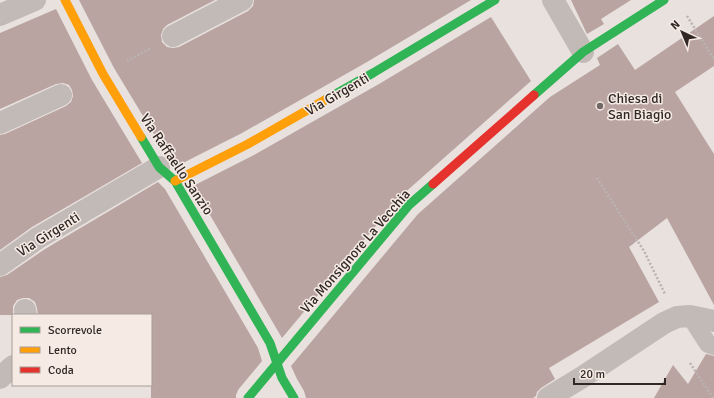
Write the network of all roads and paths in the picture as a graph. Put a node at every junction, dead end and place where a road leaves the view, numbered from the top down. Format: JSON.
{"nodes":[{"id":1,"x":35,"y":0,"type":"edge"},
{"id":2,"x":65,"y":0,"type":"edge"},
{"id":3,"x":242,"y":0,"type":"edge"},
{"id":4,"x":495,"y":0,"type":"edge"},
{"id":5,"x":553,"y":0,"type":"edge"},
{"id":6,"x":664,"y":0,"type":"edge"},
{"id":7,"x":684,"y":12,"type":"dead end"},
{"id":8,"x":0,"y":15,"type":"edge"},
{"id":9,"x":173,"y":36,"type":"joint"},
{"id":10,"x":583,"y":52,"type":"junction"},
{"id":11,"x":714,"y":58,"type":"edge"},
{"id":12,"x":103,"y":74,"type":"junction"},
{"id":13,"x":61,"y":95,"type":"dead end"},
{"id":14,"x":0,"y":123,"type":"edge"},
{"id":15,"x":167,"y":174,"type":"junction"},
{"id":16,"x":597,"y":178,"type":"dead end"},
{"id":17,"x":0,"y":265,"type":"edge"},
{"id":18,"x":683,"y":317,"type":"junction"},
{"id":19,"x":714,"y":321,"type":"edge"},
{"id":20,"x":714,"y":346,"type":"edge"},
{"id":21,"x":276,"y":365,"type":"junction"},
{"id":22,"x":12,"y":367,"type":"edge"},
{"id":23,"x":0,"y":378,"type":"edge"},
{"id":24,"x":248,"y":398,"type":"edge"},
{"id":25,"x":294,"y":398,"type":"edge"},
{"id":26,"x":548,"y":398,"type":"edge"}],
"edges":[{"from":1,"to":8,"type":"street"},
{"from":2,"to":12,"type":"street","name":"Via Raffaello Sanzio"},
{"from":3,"to":9,"type":"street"},
{"from":4,"to":15,"type":"street","name":"Via Girgenti"},
{"from":5,"to":10,"type":"street"},
{"from":6,"to":10,"type":"street","name":"Via Monsignore La Vecchia"},
{"from":7,"to":11,"type":"path"},
{"from":9,"to":12,"type":"path"},
{"from":10,"to":21,"type":"street","name":"Via Monsignore La Vecchia"},
{"from":12,"to":15,"type":"street","name":"Via Raffaello Sanzio"},
{"from":13,"to":14,"type":"street"},
{"from":15,"to":17,"type":"street","name":"Via Girgenti"},
{"from":15,"to":21,"type":"street","name":"Via Raffaello Sanzio"},
{"from":16,"to":18,"type":"path"},
{"from":18,"to":19,"type":"street"},
{"from":18,"to":20,"type":"lane"},
{"from":18,"to":26,"type":"street"},
{"from":21,"to":24,"type":"street","name":"Via Monsignore La Vecchia"},
{"from":21,"to":25,"type":"street","name":"Via Raffaello Sanzio"},
{"from":22,"to":23,"type":"street"}]}
